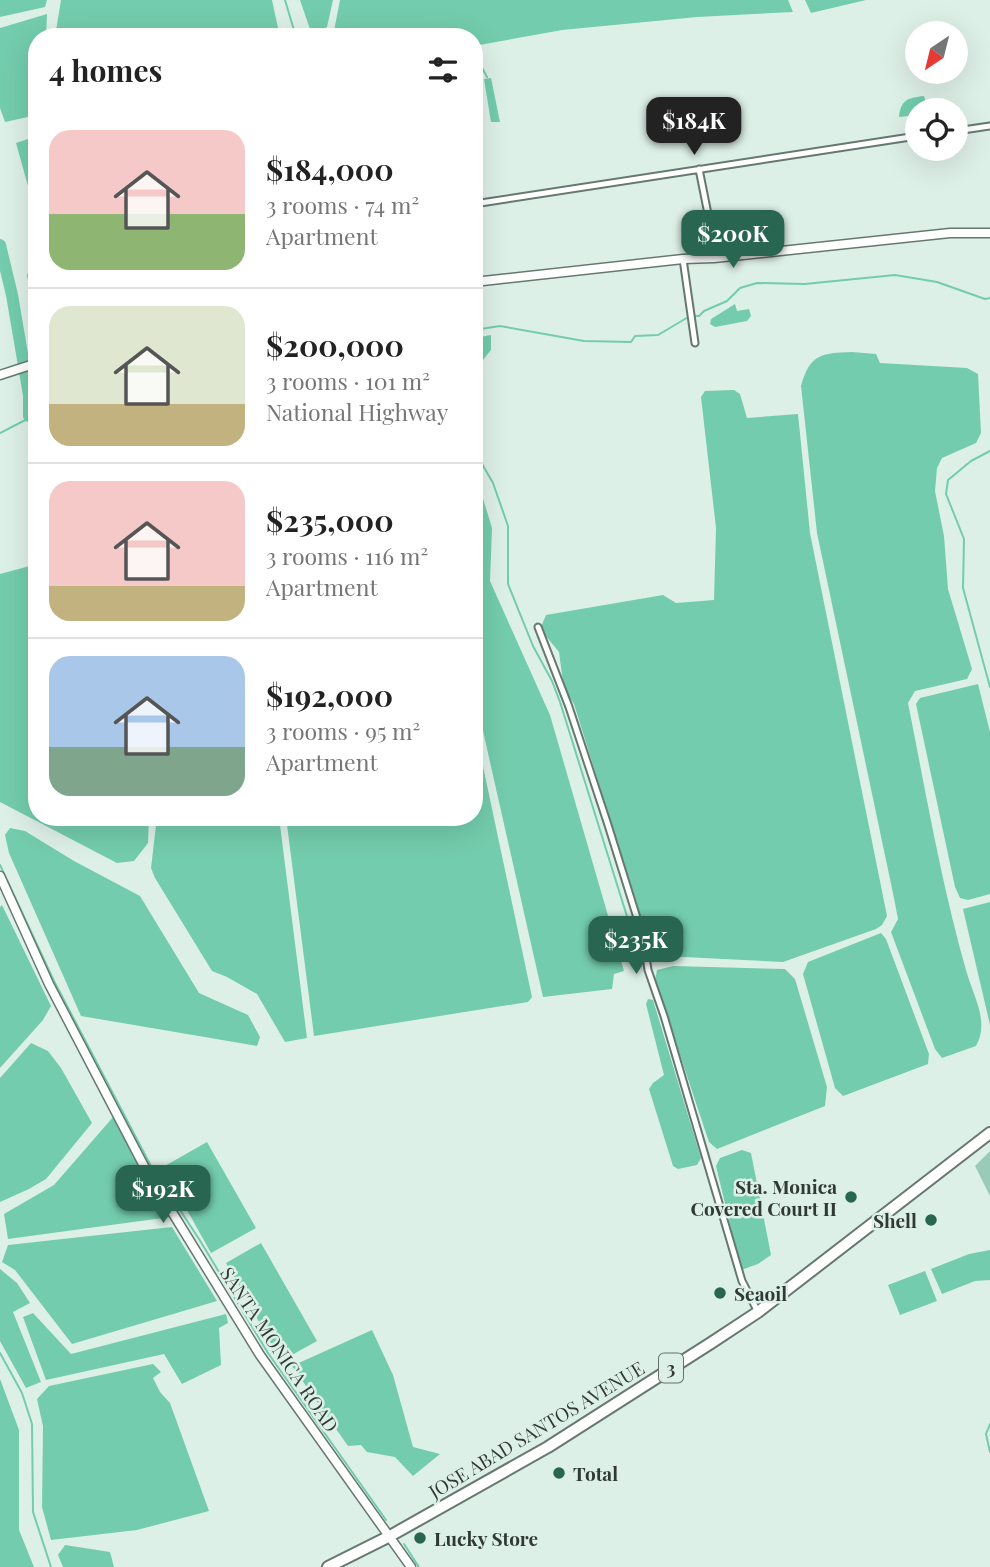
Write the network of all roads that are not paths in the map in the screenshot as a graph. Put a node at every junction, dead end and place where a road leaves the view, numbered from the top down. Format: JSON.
{"nodes":[{"id":1,"x":990,"y":125,"type":"edge"},
{"id":2,"x":968,"y":129,"type":"edge"},
{"id":3,"x":905,"y":138,"type":"edge"},
{"id":4,"x":699,"y":169,"type":"junction"},
{"id":5,"x":483,"y":203,"type":"edge"},
{"id":6,"x":990,"y":233,"type":"edge"},
{"id":7,"x":714,"y":258,"type":"junction"},
{"id":8,"x":683,"y":259,"type":"junction"},
{"id":9,"x":483,"y":281,"type":"edge"},
{"id":10,"x":695,"y":343,"type":"dead end"},
{"id":11,"x":28,"y":366,"type":"edge"},
{"id":12,"x":0,"y":375,"type":"edge"},
{"id":13,"x":538,"y":627,"type":"dead end"},
{"id":14,"x":0,"y":876,"type":"edge"},
{"id":15,"x":990,"y":1133,"type":"edge"},
{"id":16,"x":758,"y":1312,"type":"junction"},
{"id":17,"x":390,"y":1536,"type":"junction"},
{"id":18,"x":328,"y":1567,"type":"edge"},
{"id":19,"x":411,"y":1567,"type":"edge"}],
"edges":[{"from":1,"to":2,"type":"street"},
{"from":3,"to":4,"type":"street"},
{"from":4,"to":5,"type":"street"},
{"from":4,"to":7,"type":"street"},
{"from":6,"to":7,"type":"street"},
{"from":7,"to":8,"type":"street"},
{"from":8,"to":9,"type":"street"},
{"from":8,"to":10,"type":"street"},
{"from":11,"to":12,"type":"street"},
{"from":13,"to":16,"type":"street"},
{"from":14,"to":17,"type":"street","name":"SANTA MONICA ROAD"},
{"from":15,"to":16,"type":"highway","name":"JOSE ABAD SANTOS AVENUE","number":"3"},
{"from":16,"to":17,"type":"highway","name":"JOSE ABAD SANTOS AVENUE","number":"3"},
{"from":17,"to":18,"type":"highway","name":"JOSE ABAD SANTOS AVENUE","number":"3"},
{"from":17,"to":19,"type":"street","name":"SANTA MONICA ROAD"}]}
